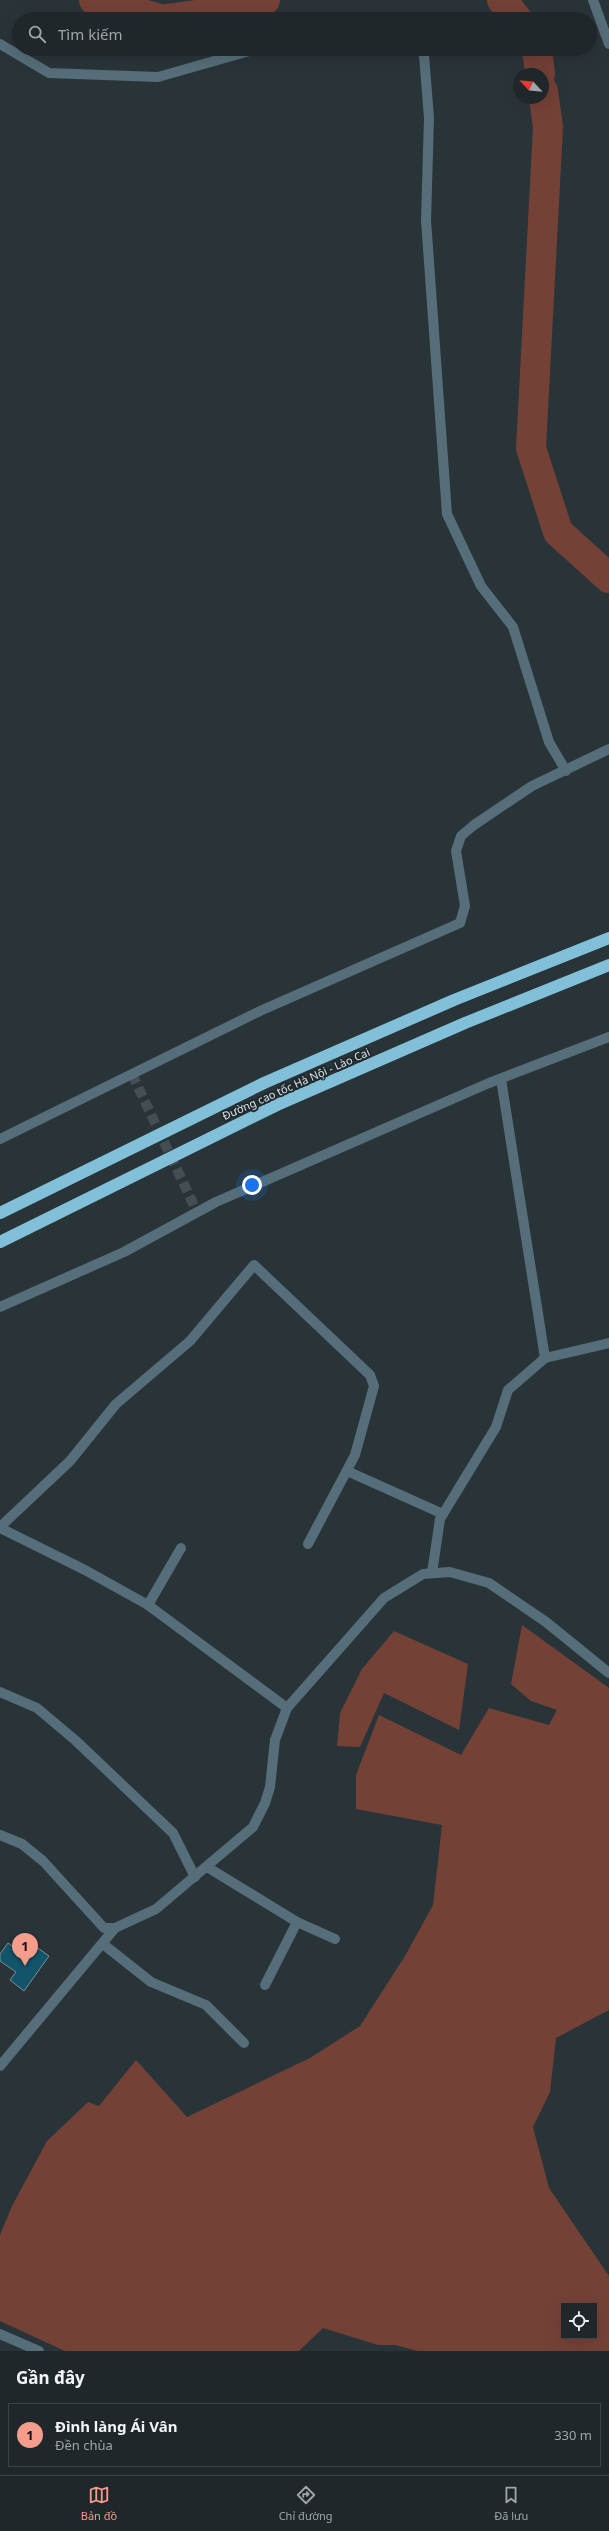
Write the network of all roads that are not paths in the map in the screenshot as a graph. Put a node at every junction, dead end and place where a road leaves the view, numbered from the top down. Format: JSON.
{"nodes":[{"id":1,"x":593,"y":0,"type":"edge"},
{"id":2,"x":0,"y":44,"type":"edge"},
{"id":3,"x":609,"y":44,"type":"edge"},
{"id":4,"x":12,"y":51,"type":"edge"},
{"id":5,"x":20,"y":56,"type":"edge"},
{"id":6,"x":232,"y":56,"type":"edge"},
{"id":7,"x":424,"y":56,"type":"edge"},
{"id":8,"x":609,"y":749,"type":"edge"},
{"id":9,"x":566,"y":770,"type":"junction"},
{"id":10,"x":609,"y":938,"type":"edge"},
{"id":11,"x":609,"y":965,"type":"edge"},
{"id":12,"x":609,"y":1037,"type":"edge"},
{"id":13,"x":501,"y":1079,"type":"junction"},
{"id":14,"x":0,"y":1139,"type":"edge"},
{"id":15,"x":0,"y":1213,"type":"edge"},
{"id":16,"x":0,"y":1242,"type":"edge"},
{"id":17,"x":0,"y":1307,"type":"edge"},
{"id":18,"x":609,"y":1343,"type":"edge"},
{"id":19,"x":545,"y":1358,"type":"junction"},
{"id":20,"x":347,"y":1471,"type":"junction"},
{"id":21,"x":443,"y":1514,"type":"junction"},
{"id":22,"x":0,"y":1527,"type":"edge"},
{"id":23,"x":308,"y":1544,"type":"dead end"},
{"id":24,"x":182,"y":1548,"type":"dead end"},
{"id":25,"x":432,"y":1574,"type":"junction"},
{"id":26,"x":148,"y":1605,"type":"junction"},
{"id":27,"x":609,"y":1673,"type":"edge"},
{"id":28,"x":0,"y":1692,"type":"edge"},
{"id":29,"x":288,"y":1708,"type":"junction"},
{"id":30,"x":0,"y":1835,"type":"edge"},
{"id":31,"x":207,"y":1867,"type":"junction"},
{"id":32,"x":195,"y":1877,"type":"junction"},
{"id":33,"x":297,"y":1922,"type":"junction"},
{"id":34,"x":115,"y":1928,"type":"junction"},
{"id":35,"x":335,"y":1939,"type":"dead end"},
{"id":36,"x":103,"y":1944,"type":"junction"},
{"id":37,"x":265,"y":1985,"type":"dead end"},
{"id":38,"x":244,"y":2042,"type":"dead end"},
{"id":39,"x":0,"y":2066,"type":"edge"},
{"id":40,"x":0,"y":2334,"type":"edge"},
{"id":41,"x":39,"y":2351,"type":"edge"}],
"edges":[{"from":1,"to":3,"type":"street"},
{"from":2,"to":4,"type":"street"},
{"from":5,"to":6,"type":"street"},
{"from":7,"to":9,"type":"street"},
{"from":8,"to":9,"type":"street"},
{"from":9,"to":14,"type":"street"},
{"from":10,"to":15,"type":"highway","name":"Đường cao tốc Hà Nội - Lào Cai"},
{"from":11,"to":16,"type":"highway","name":"Đường cao tốc Hà Nội - Lào Cai"},
{"from":12,"to":13,"type":"street"},
{"from":13,"to":17,"type":"street"},
{"from":13,"to":19,"type":"street"},
{"from":18,"to":19,"type":"street"},
{"from":19,"to":21,"type":"street"},
{"from":20,"to":21,"type":"street"},
{"from":20,"to":22,"type":"street"},
{"from":20,"to":23,"type":"street"},
{"from":21,"to":25,"type":"street"},
{"from":22,"to":26,"type":"street"},
{"from":24,"to":26,"type":"street"},
{"from":25,"to":27,"type":"street"},
{"from":25,"to":29,"type":"street"},
{"from":26,"to":29,"type":"street"},
{"from":28,"to":32,"type":"street"},
{"from":29,"to":31,"type":"street"},
{"from":30,"to":34,"type":"street"},
{"from":31,"to":32,"type":"street"},
{"from":31,"to":33,"type":"street"},
{"from":32,"to":34,"type":"street"},
{"from":33,"to":35,"type":"street"},
{"from":33,"to":37,"type":"street"},
{"from":34,"to":36,"type":"street"},
{"from":36,"to":38,"type":"street"},
{"from":36,"to":39,"type":"street"},
{"from":40,"to":41,"type":"street"}]}
